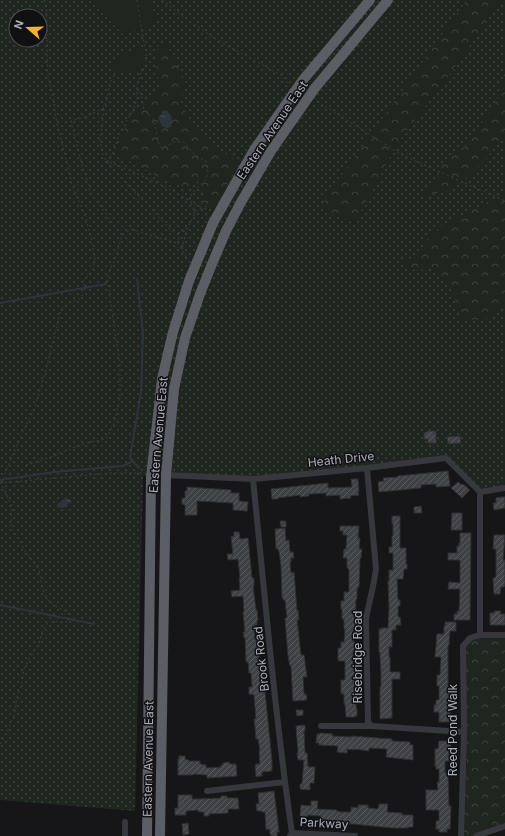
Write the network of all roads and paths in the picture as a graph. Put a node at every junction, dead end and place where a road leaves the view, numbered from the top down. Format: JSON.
{"nodes":[{"id":1,"x":44,"y":0,"type":"edge"},
{"id":2,"x":137,"y":0,"type":"edge"},
{"id":3,"x":162,"y":0,"type":"edge"},
{"id":4,"x":370,"y":0,"type":"edge"},
{"id":5,"x":388,"y":0,"type":"edge"},
{"id":6,"x":116,"y":72,"type":"dead end"},
{"id":7,"x":137,"y":87,"type":"junction"},
{"id":8,"x":298,"y":88,"type":"junction"},
{"id":9,"x":309,"y":96,"type":"junction"},
{"id":10,"x":104,"y":108,"type":"junction"},
{"id":11,"x":107,"y":162,"type":"junction"},
{"id":12,"x":190,"y":201,"type":"junction"},
{"id":13,"x":505,"y":201,"type":"edge"},
{"id":14,"x":202,"y":208,"type":"junction"},
{"id":15,"x":220,"y":212,"type":"junction"},
{"id":16,"x":194,"y":216,"type":"junction"},
{"id":17,"x":188,"y":227,"type":"junction"},
{"id":18,"x":178,"y":233,"type":"junction"},
{"id":19,"x":122,"y":236,"type":"junction"},
{"id":20,"x":178,"y":243,"type":"junction"},
{"id":21,"x":182,"y":250,"type":"junction"},
{"id":22,"x":197,"y":263,"type":"junction"},
{"id":23,"x":83,"y":281,"type":"dead end"},
{"id":24,"x":84,"y":284,"type":"dead end"},
{"id":25,"x":85,"y":292,"type":"dead end"},
{"id":26,"x":83,"y":294,"type":"dead end"},
{"id":27,"x":26,"y":465,"type":"dead end"},
{"id":28,"x":367,"y":468,"type":"junction"},
{"id":29,"x":151,"y":473,"type":"junction"},
{"id":30,"x":166,"y":475,"type":"junction"},
{"id":31,"x":254,"y":479,"type":"junction"},
{"id":32,"x":1,"y":483,"type":"edge"},
{"id":33,"x":505,"y":488,"type":"edge"},
{"id":34,"x":480,"y":492,"type":"junction"},
{"id":35,"x":480,"y":635,"type":"junction"},
{"id":36,"x":505,"y":635,"type":"edge"},
{"id":37,"x":321,"y":726,"type":"dead end"},
{"id":38,"x":372,"y":726,"type":"junction"},
{"id":39,"x":464,"y":732,"type":"junction"},
{"id":40,"x":0,"y":744,"type":"edge"},
{"id":41,"x":284,"y":782,"type":"junction"},
{"id":42,"x":207,"y":791,"type":"dead end"},
{"id":43,"x":125,"y":822,"type":"dead end"},
{"id":44,"x":505,"y":826,"type":"edge"},
{"id":45,"x":291,"y":834,"type":"edge"},
{"id":46,"x":125,"y":836,"type":"edge"},
{"id":47,"x":147,"y":836,"type":"edge"},
{"id":48,"x":160,"y":836,"type":"edge"},
{"id":49,"x":355,"y":836,"type":"edge"},
{"id":50,"x":461,"y":836,"type":"edge"},
{"id":51,"x":476,"y":836,"type":"edge"}],
"edges":[{"from":1,"to":23,"type":"path"},
{"from":2,"to":7,"type":"path"},
{"from":3,"to":8,"type":"path"},
{"from":4,"to":8,"type":"highway","name":"Eastern Avenue East"},
{"from":5,"to":9,"type":"highway","name":"Eastern Avenue East"},
{"from":6,"to":10,"type":"path"},
{"from":7,"to":11,"type":"path"},
{"from":7,"to":12,"type":"path"},
{"from":8,"to":15,"type":"highway","name":"Eastern Avenue East"},
{"from":9,"to":13,"type":"path"},
{"from":9,"to":30,"type":"highway","name":"Eastern Avenue East"},
{"from":10,"to":11,"type":"path"},
{"from":10,"to":19,"type":"path"},
{"from":11,"to":12,"type":"path"},
{"from":11,"to":18,"type":"path"},
{"from":12,"to":14,"type":"path"},
{"from":12,"to":16,"type":"path"},
{"from":14,"to":15,"type":"path"},
{"from":14,"to":16,"type":"path"},
{"from":15,"to":22,"type":"highway","name":"Eastern Avenue East"},
{"from":16,"to":17,"type":"path"},
{"from":17,"to":18,"type":"path"},
{"from":17,"to":21,"type":"path"},
{"from":18,"to":20,"type":"path"},
{"from":19,"to":20,"type":"path"},
{"from":19,"to":27,"type":"path"},
{"from":20,"to":21,"type":"path"},
{"from":21,"to":22,"type":"path"},
{"from":22,"to":29,"type":"highway","name":"Eastern Avenue East"},
{"from":24,"to":25,"type":"path"},
{"from":26,"to":32,"type":"path"},
{"from":28,"to":31,"type":"street","name":"Heath Drive"},
{"from":28,"to":34,"type":"street","name":"Heath Drive"},
{"from":28,"to":38,"type":"street","name":"Risebridge Road"},
{"from":29,"to":32,"type":"path"},
{"from":29,"to":47,"type":"highway","name":"Eastern Avenue East"},
{"from":30,"to":31,"type":"street","name":"Heath Drive"},
{"from":30,"to":48,"type":"highway","name":"Eastern Avenue East"},
{"from":31,"to":41,"type":"street","name":"Brook Road"},
{"from":32,"to":40,"type":"path"},
{"from":33,"to":34,"type":"street"},
{"from":34,"to":35,"type":"street"},
{"from":35,"to":36,"type":"street"},
{"from":35,"to":39,"type":"street","name":"Reed Pond Walk"},
{"from":37,"to":38,"type":"street"},
{"from":38,"to":39,"type":"street"},
{"from":39,"to":50,"type":"street","name":"Reed Pond Walk"},
{"from":41,"to":42,"type":"street"},
{"from":41,"to":45,"type":"street","name":"Brook Road"},
{"from":43,"to":46,"type":"street"},
{"from":44,"to":51,"type":"street"},
{"from":45,"to":49,"type":"street","name":"Parkway"}]}
